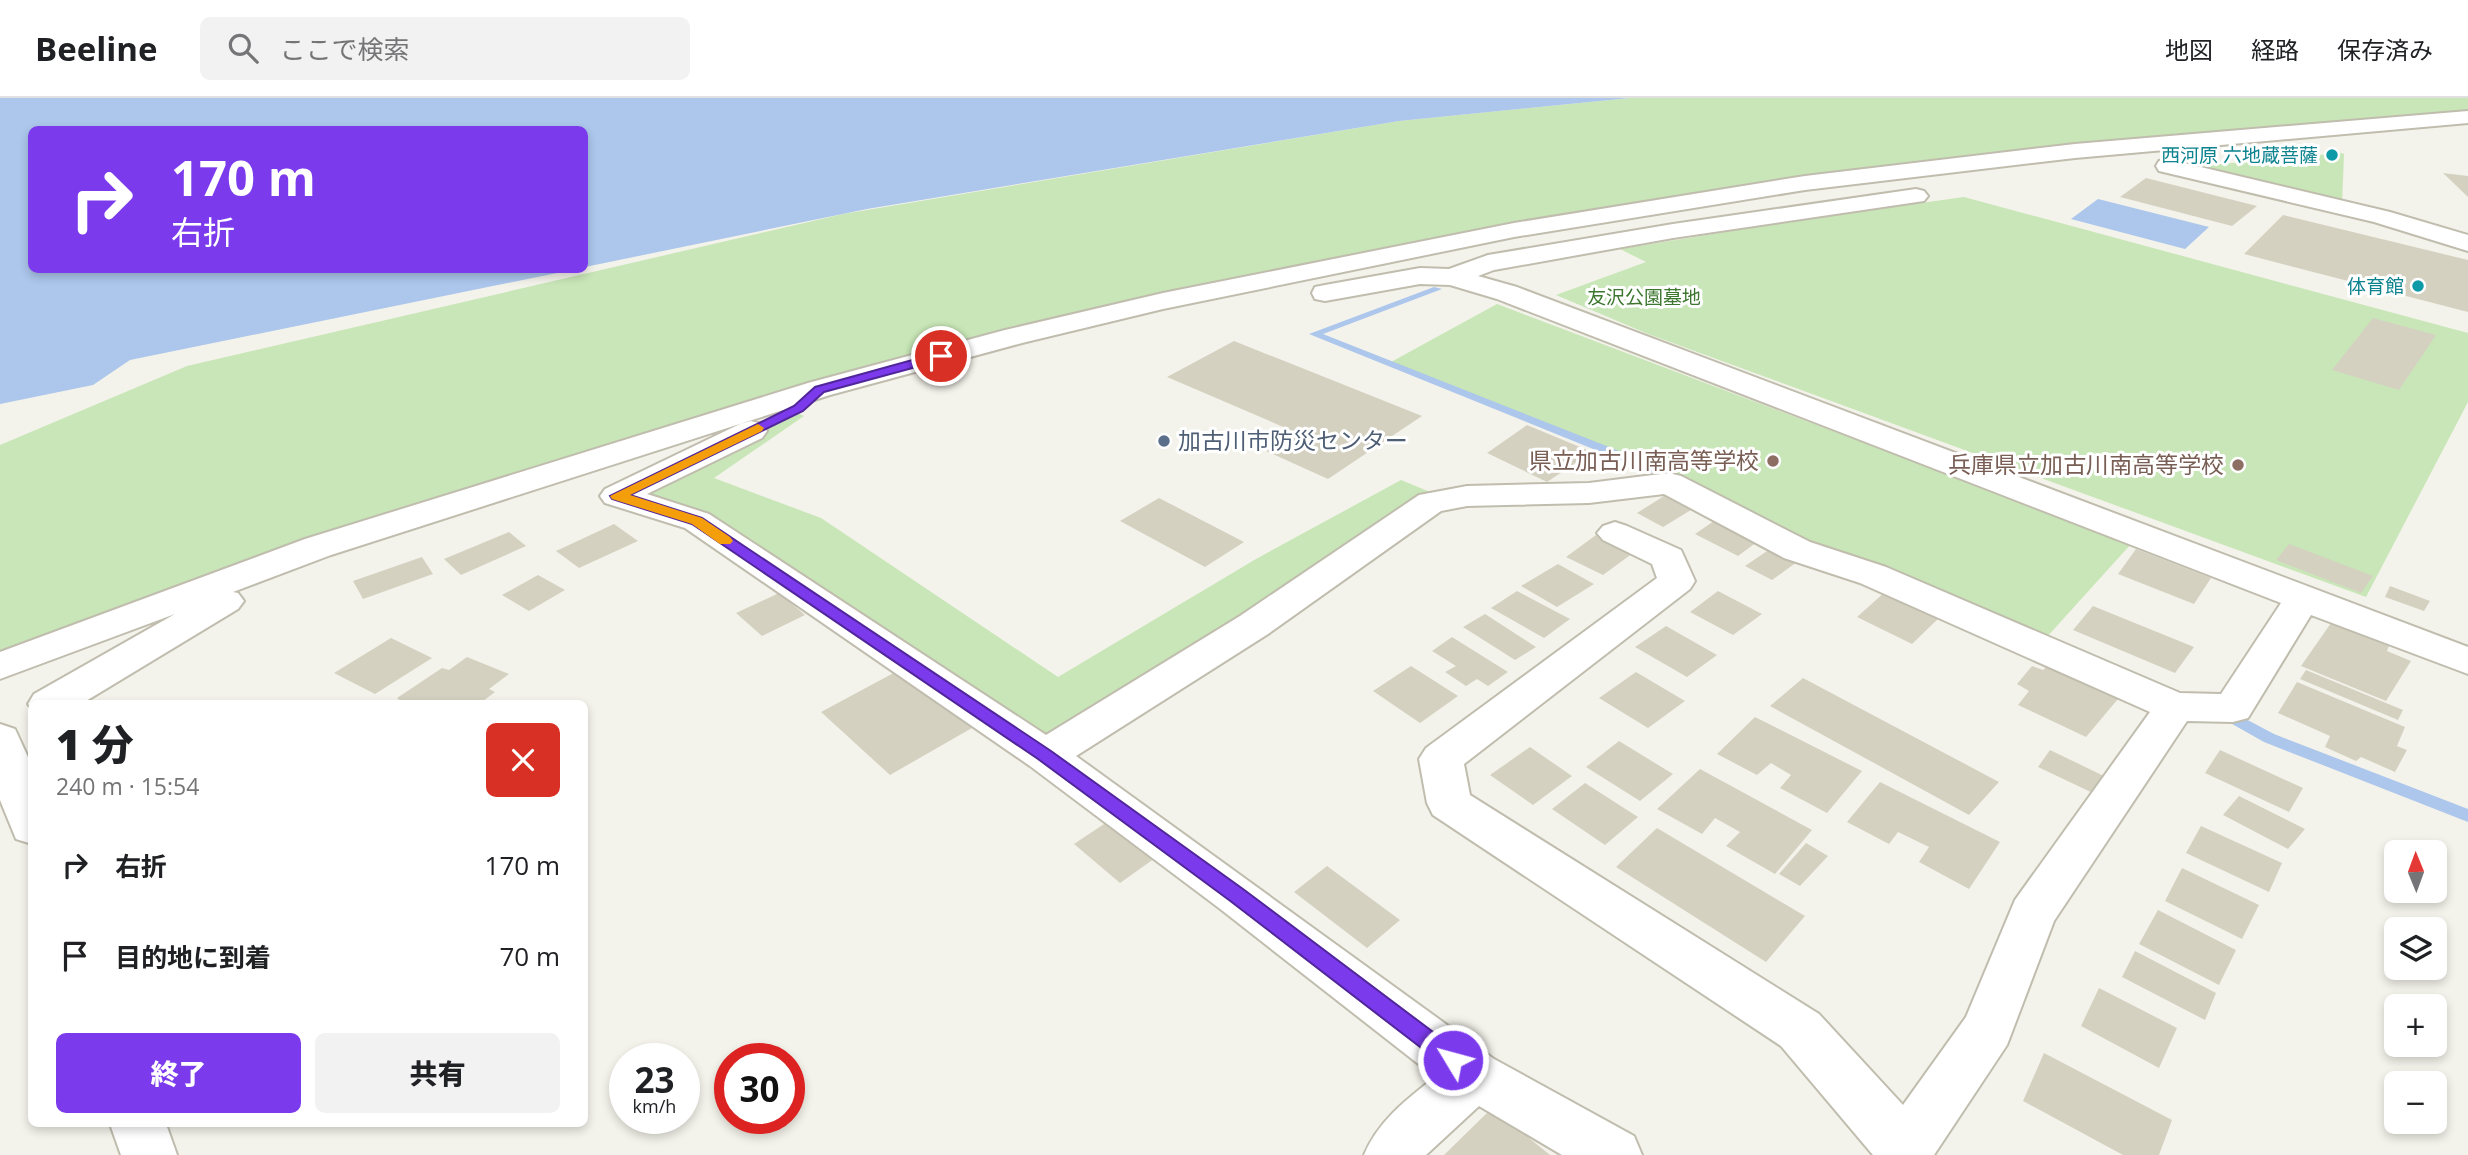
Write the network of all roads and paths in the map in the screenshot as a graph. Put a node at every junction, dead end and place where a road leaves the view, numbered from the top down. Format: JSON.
{"nodes":[{"id":1,"x":2468,"y":117,"type":"edge"},
{"id":2,"x":2235,"y":160,"type":"dead end"},
{"id":3,"x":2167,"y":166,"type":"junction"},
{"id":4,"x":2141,"y":169,"type":"dead end"},
{"id":5,"x":1943,"y":192,"type":"dead end"},
{"id":6,"x":2468,"y":243,"type":"edge"},
{"id":7,"x":1452,"y":277,"type":"junction"},
{"id":8,"x":1014,"y":336,"type":"junction"},
{"id":9,"x":819,"y":389,"type":"junction"},
{"id":10,"x":1615,"y":533,"type":"dead end"},
{"id":11,"x":318,"y":547,"type":"junction"},
{"id":12,"x":2303,"y":598,"type":"junction"},
{"id":13,"x":2468,"y":661,"type":"edge"},
{"id":14,"x":0,"y":666,"type":"edge"},
{"id":15,"x":55,"y":700,"type":"edge"},
{"id":16,"x":2175,"y":708,"type":"junction"},
{"id":17,"x":28,"y":715,"type":"edge"},
{"id":18,"x":0,"y":732,"type":"edge"},
{"id":19,"x":0,"y":739,"type":"edge"},
{"id":20,"x":1045,"y":755,"type":"junction"},
{"id":21,"x":28,"y":816,"type":"edge"},
{"id":22,"x":1475,"y":1076,"type":"junction"},
{"id":23,"x":139,"y":1127,"type":"edge"},
{"id":24,"x":1903,"y":1152,"type":"edge"},
{"id":25,"x":149,"y":1155,"type":"edge"},
{"id":26,"x":1392,"y":1155,"type":"edge"},
{"id":27,"x":1615,"y":1155,"type":"edge"}],
"edges":[{"from":1,"to":8,"type":"street"},
{"from":2,"to":3,"type":"street"},
{"from":3,"to":4,"type":"street"},
{"from":3,"to":6,"type":"street"},
{"from":5,"to":7,"type":"street"},
{"from":7,"to":8,"type":"street"},
{"from":7,"to":12,"type":"street"},
{"from":8,"to":9,"type":"street"},
{"from":9,"to":11,"type":"street"},
{"from":9,"to":20,"type":"street"},
{"from":10,"to":24,"type":"street"},
{"from":11,"to":14,"type":"street"},
{"from":11,"to":15,"type":"street"},
{"from":12,"to":13,"type":"street"},
{"from":12,"to":16,"type":"street"},
{"from":16,"to":20,"type":"street"},
{"from":16,"to":24,"type":"street"},
{"from":17,"to":18,"type":"street"},
{"from":19,"to":21,"type":"street"},
{"from":20,"to":22,"type":"street"},
{"from":22,"to":26,"type":"street"},
{"from":22,"to":27,"type":"street"},
{"from":23,"to":25,"type":"street"}]}
